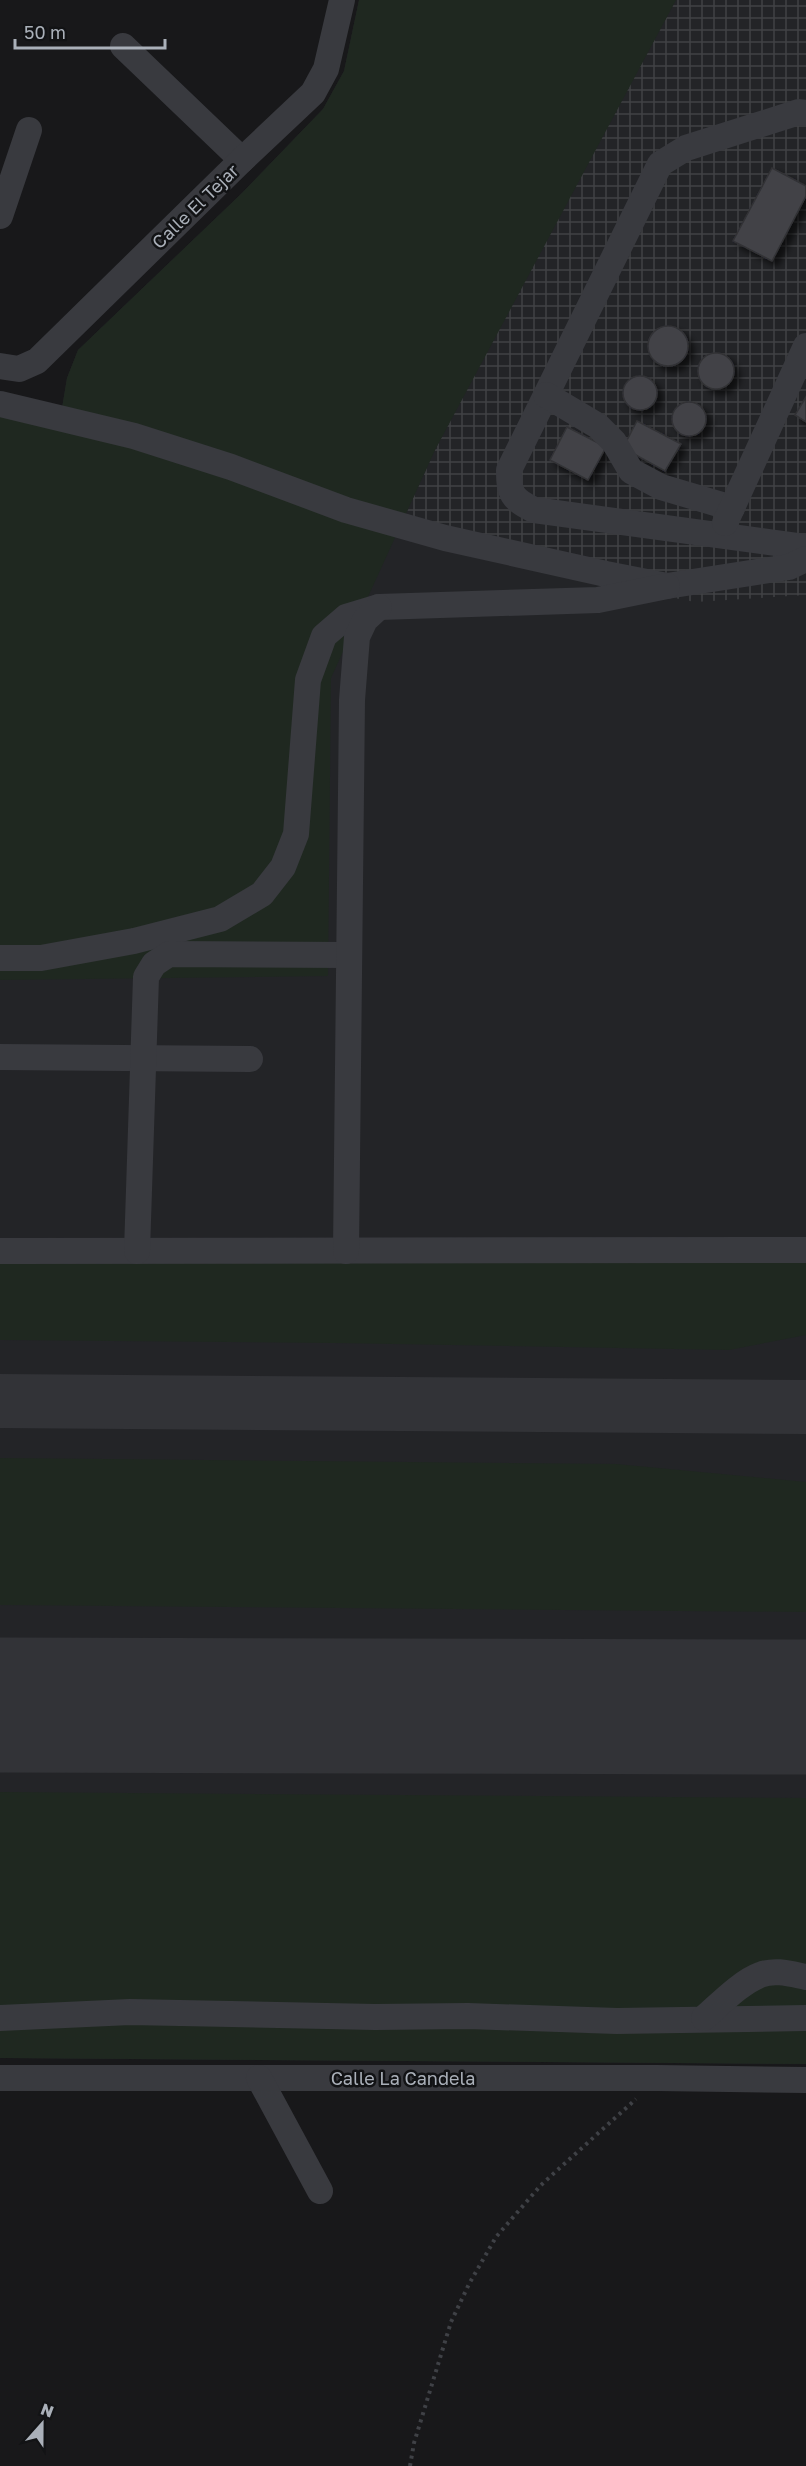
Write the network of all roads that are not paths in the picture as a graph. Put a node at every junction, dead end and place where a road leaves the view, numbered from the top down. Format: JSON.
{"nodes":[{"id":1,"x":342,"y":0,"type":"edge"},
{"id":2,"x":123,"y":46,"type":"dead end"},
{"id":3,"x":806,"y":113,"type":"edge"},
{"id":4,"x":29,"y":130,"type":"dead end"},
{"id":5,"x":242,"y":160,"type":"junction"},
{"id":6,"x":0,"y":216,"type":"edge"},
{"id":7,"x":806,"y":346,"type":"edge"},
{"id":8,"x":0,"y":366,"type":"edge"},
{"id":9,"x":546,"y":394,"type":"junction"},
{"id":10,"x":0,"y":404,"type":"edge"},
{"id":11,"x":732,"y":508,"type":"junction"},
{"id":12,"x":720,"y":536,"type":"junction"},
{"id":13,"x":806,"y":547,"type":"edge"},
{"id":14,"x":806,"y":559,"type":"edge"},
{"id":15,"x":667,"y":586,"type":"junction"},
{"id":16,"x":379,"y":607,"type":"junction"},
{"id":17,"x":347,"y":955,"type":"junction"},
{"id":18,"x":0,"y":958,"type":"edge"},
{"id":19,"x":0,"y":1057,"type":"edge"},
{"id":20,"x":144,"y":1058,"type":"junction"},
{"id":21,"x":250,"y":1059,"type":"dead end"},
{"id":22,"x":806,"y":1250,"type":"edge"},
{"id":23,"x":0,"y":1251,"type":"edge"},
{"id":24,"x":137,"y":1251,"type":"junction"},
{"id":25,"x":346,"y":1251,"type":"junction"},
{"id":26,"x":806,"y":1977,"type":"edge"},
{"id":27,"x":0,"y":2018,"type":"edge"},
{"id":28,"x":704,"y":2018,"type":"junction"},
{"id":29,"x":806,"y":2018,"type":"edge"},
{"id":30,"x":0,"y":2078,"type":"edge"},
{"id":31,"x":259,"y":2078,"type":"junction"},
{"id":32,"x":806,"y":2080,"type":"edge"},
{"id":33,"x":320,"y":2191,"type":"dead end"}],
"edges":[{"from":1,"to":5,"type":"street","name":"Calle El Tejar"},
{"from":2,"to":5,"type":"street"},
{"from":3,"to":9,"type":"street"},
{"from":4,"to":6,"type":"street"},
{"from":5,"to":8,"type":"street","name":"Calle El Tejar"},
{"from":7,"to":11,"type":"street"},
{"from":9,"to":11,"type":"street"},
{"from":9,"to":12,"type":"street"},
{"from":10,"to":15,"type":"street"},
{"from":11,"to":12,"type":"street"},
{"from":12,"to":13,"type":"street"},
{"from":14,"to":15,"type":"street"},
{"from":15,"to":16,"type":"street"},
{"from":16,"to":17,"type":"street"},
{"from":16,"to":18,"type":"street"},
{"from":17,"to":20,"type":"street"},
{"from":17,"to":25,"type":"street"},
{"from":19,"to":20,"type":"street"},
{"from":20,"to":21,"type":"street"},
{"from":20,"to":24,"type":"street"},
{"from":22,"to":25,"type":"street"},
{"from":23,"to":24,"type":"street"},
{"from":24,"to":25,"type":"street"},
{"from":26,"to":28,"type":"street"},
{"from":27,"to":28,"type":"street"},
{"from":28,"to":29,"type":"street"},
{"from":30,"to":31,"type":"street","name":"Calle La Candela"},
{"from":31,"to":32,"type":"street","name":"Calle La Candela"},
{"from":31,"to":33,"type":"street"}]}
